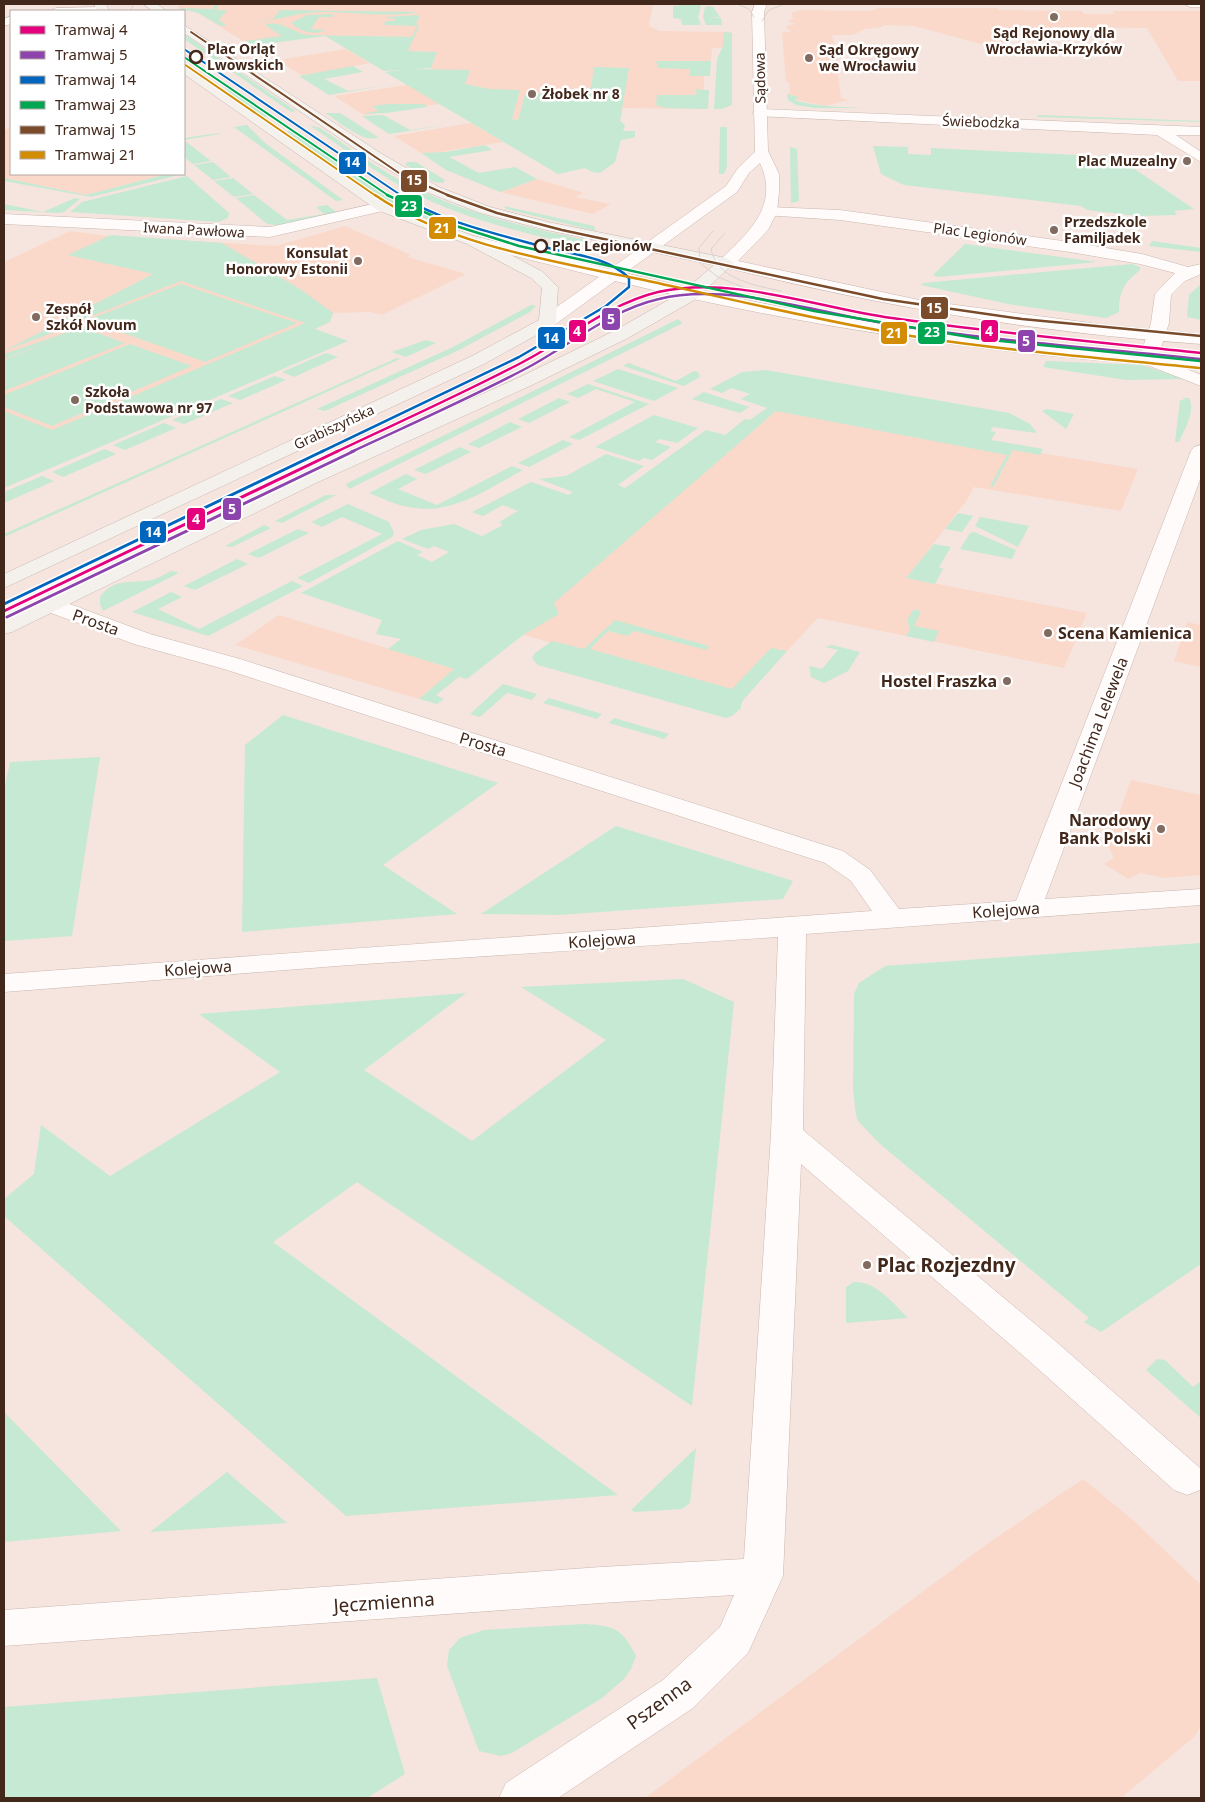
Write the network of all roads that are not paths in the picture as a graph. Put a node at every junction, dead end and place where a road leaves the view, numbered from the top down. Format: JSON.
{"nodes":[{"id":1,"x":64,"y":4,"type":"edge"},
{"id":2,"x":760,"y":4,"type":"edge"},
{"id":3,"x":1190,"y":4,"type":"edge"},
{"id":4,"x":1201,"y":4,"type":"edge"},
{"id":5,"x":101,"y":8,"type":"edge"},
{"id":6,"x":52,"y":10,"type":"edge"},
{"id":7,"x":185,"y":29,"type":"edge"},
{"id":8,"x":185,"y":69,"type":"edge"},
{"id":9,"x":760,"y":113,"type":"junction"},
{"id":10,"x":321,"y":120,"type":"junction"},
{"id":11,"x":304,"y":122,"type":"dead end"},
{"id":12,"x":287,"y":125,"type":"dead end"},
{"id":13,"x":270,"y":128,"type":"junction"},
{"id":14,"x":1201,"y":130,"type":"edge"},
{"id":15,"x":1160,"y":131,"type":"junction"},
{"id":16,"x":762,"y":153,"type":"junction"},
{"id":17,"x":1201,"y":158,"type":"edge"},
{"id":18,"x":382,"y":207,"type":"junction"},
{"id":19,"x":768,"y":212,"type":"junction"},
{"id":20,"x":4,"y":219,"type":"edge"},
{"id":21,"x":28,"y":221,"type":"junction"},
{"id":22,"x":9,"y":234,"type":"dead end"},
{"id":23,"x":473,"y":242,"type":"junction"},
{"id":24,"x":650,"y":248,"type":"junction"},
{"id":25,"x":726,"y":263,"type":"junction"},
{"id":26,"x":1195,"y":270,"type":"edge"},
{"id":27,"x":612,"y":276,"type":"junction"},
{"id":28,"x":690,"y":294,"type":"junction"},
{"id":29,"x":547,"y":322,"type":"junction"},
{"id":30,"x":1155,"y":334,"type":"junction"},
{"id":31,"x":1201,"y":339,"type":"edge"},
{"id":32,"x":1148,"y":359,"type":"junction"},
{"id":33,"x":1201,"y":363,"type":"edge"},
{"id":34,"x":1201,"y":381,"type":"edge"},
{"id":35,"x":1201,"y":451,"type":"edge"},
{"id":36,"x":4,"y":582,"type":"edge"},
{"id":37,"x":50,"y":605,"type":"junction"},
{"id":38,"x":4,"y":627,"type":"edge"},
{"id":39,"x":1201,"y":897,"type":"edge"},
{"id":40,"x":1027,"y":909,"type":"junction"},
{"id":41,"x":890,"y":918,"type":"junction"},
{"id":42,"x":792,"y":927,"type":"junction"},
{"id":43,"x":4,"y":983,"type":"edge"},
{"id":44,"x":787,"y":1134,"type":"junction"},
{"id":45,"x":1187,"y":1479,"type":"dead end"},
{"id":46,"x":764,"y":1576,"type":"junction"},
{"id":47,"x":4,"y":1628,"type":"edge"},
{"id":48,"x":521,"y":1798,"type":"edge"}],
"edges":[{"from":1,"to":6,"type":"street"},
{"from":2,"to":9,"type":"street","name":"Sądowa"},
{"from":3,"to":4,"type":"street"},
{"from":5,"to":6,"type":"street"},
{"from":7,"to":10,"type":"main road"},
{"from":8,"to":13,"type":"main road"},
{"from":9,"to":15,"type":"street","name":"Świebodzka"},
{"from":9,"to":16,"type":"street","name":"Sądowa"},
{"from":10,"to":11,"type":"main road"},
{"from":10,"to":24,"type":"main road"},
{"from":12,"to":13,"type":"main road"},
{"from":13,"to":18,"type":"main road"},
{"from":14,"to":15,"type":"street","name":"Świebodzka"},
{"from":15,"to":17,"type":"street"},
{"from":16,"to":19,"type":"street","name":"Sądowa"},
{"from":16,"to":24,"type":"street"},
{"from":18,"to":21,"type":"street","name":"Iwana Pawłowa"},
{"from":18,"to":23,"type":"main road"},
{"from":19,"to":25,"type":"street","name":"Sądowa"},
{"from":19,"to":26,"type":"street","name":"Plac Legionów"},
{"from":20,"to":21,"type":"street","name":"Iwana Pawłowa"},
{"from":21,"to":22,"type":"street"},
{"from":23,"to":27,"type":"street"},
{"from":23,"to":29,"type":"main road"},
{"from":24,"to":25,"type":"main road"},
{"from":24,"to":27,"type":"street","name":"Grabiszyńska"},
{"from":25,"to":28,"type":"main road","name":"Sądowa"},
{"from":25,"to":30,"type":"street"},
{"from":26,"to":30,"type":"street","name":"Plac Legionów"},
{"from":27,"to":28,"type":"street"},
{"from":27,"to":29,"type":"street","name":"Grabiszyńska"},
{"from":28,"to":32,"type":"street"},
{"from":28,"to":37,"type":"main road"},
{"from":29,"to":36,"type":"main road","name":"Grabiszyńska"},
{"from":30,"to":31,"type":"street"},
{"from":30,"to":32,"type":"street","name":"Plac Legionów"},
{"from":32,"to":33,"type":"street"},
{"from":32,"to":34,"type":"street"},
{"from":35,"to":40,"type":"street","name":"Joachima Lelewela"},
{"from":37,"to":38,"type":"main road"},
{"from":37,"to":41,"type":"street","name":"Prosta"},
{"from":39,"to":40,"type":"street","name":"Kolejowa"},
{"from":40,"to":41,"type":"street","name":"Kolejowa"},
{"from":41,"to":42,"type":"street","name":"Kolejowa"},
{"from":42,"to":43,"type":"street","name":"Kolejowa"},
{"from":42,"to":44,"type":"street"},
{"from":44,"to":45,"type":"street"},
{"from":44,"to":46,"type":"street"},
{"from":46,"to":47,"type":"street","name":"Jęczmienna"},
{"from":46,"to":48,"type":"street","name":"Pszenna"}]}
